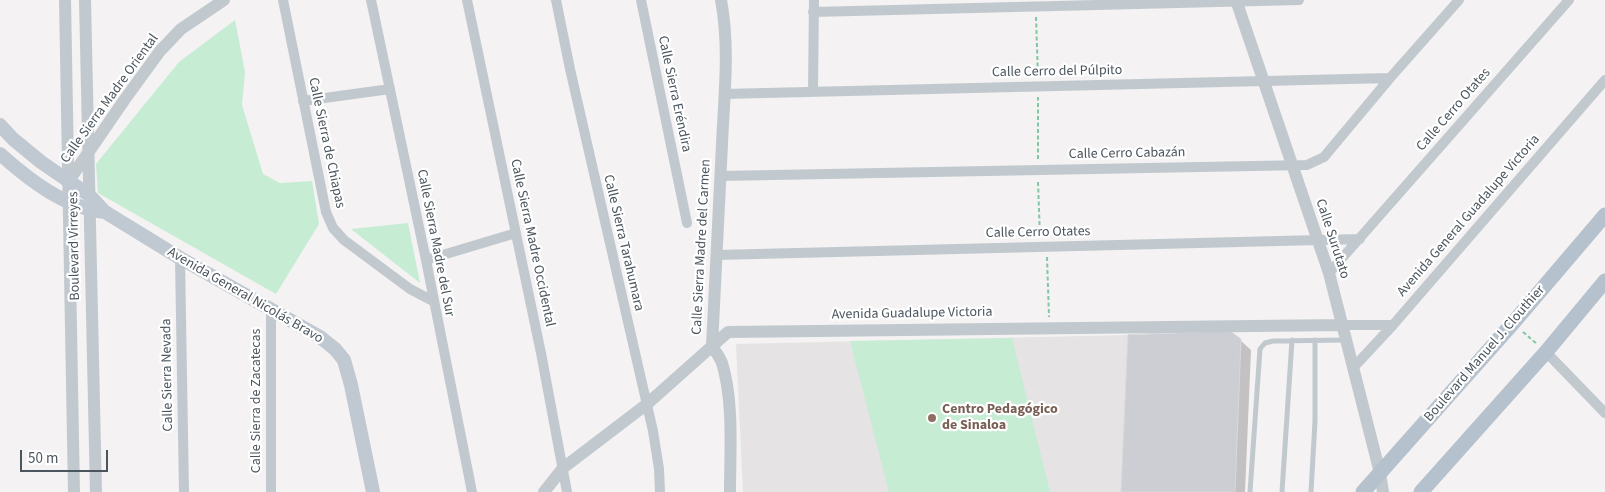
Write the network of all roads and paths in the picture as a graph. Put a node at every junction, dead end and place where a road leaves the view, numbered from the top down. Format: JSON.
{"nodes":[{"id":1,"x":65,"y":0,"type":"edge"},
{"id":2,"x":85,"y":0,"type":"edge"},
{"id":3,"x":224,"y":0,"type":"edge"},
{"id":4,"x":283,"y":0,"type":"edge"},
{"id":5,"x":371,"y":0,"type":"edge"},
{"id":6,"x":467,"y":0,"type":"edge"},
{"id":7,"x":556,"y":0,"type":"edge"},
{"id":8,"x":641,"y":0,"type":"edge"},
{"id":9,"x":721,"y":0,"type":"edge"},
{"id":10,"x":814,"y":0,"type":"edge"},
{"id":11,"x":1299,"y":0,"type":"edge"},
{"id":12,"x":1459,"y":0,"type":"edge"},
{"id":13,"x":1569,"y":0,"type":"edge"},
{"id":14,"x":1237,"y":1,"type":"edge"},
{"id":15,"x":814,"y":12,"type":"junction"},
{"id":16,"x":1390,"y":78,"type":"junction"},
{"id":17,"x":1605,"y":80,"type":"edge"},
{"id":18,"x":1264,"y":81,"type":"junction"},
{"id":19,"x":390,"y":89,"type":"junction"},
{"id":20,"x":813,"y":92,"type":"junction"},
{"id":21,"x":724,"y":94,"type":"junction"},
{"id":22,"x":303,"y":101,"type":"junction"},
{"id":23,"x":0,"y":125,"type":"edge"},
{"id":24,"x":0,"y":154,"type":"edge"},
{"id":25,"x":88,"y":154,"type":"junction"},
{"id":26,"x":1292,"y":165,"type":"junction"},
{"id":27,"x":720,"y":176,"type":"junction"},
{"id":28,"x":68,"y":182,"type":"junction"},
{"id":29,"x":89,"y":196,"type":"junction"},
{"id":30,"x":69,"y":201,"type":"junction"},
{"id":31,"x":90,"y":211,"type":"junction"},
{"id":32,"x":105,"y":212,"type":"junction"},
{"id":33,"x":1605,"y":215,"type":"edge"},
{"id":34,"x":687,"y":223,"type":"dead end"},
{"id":35,"x":516,"y":232,"type":"junction"},
{"id":36,"x":1360,"y":238,"type":"junction"},
{"id":37,"x":1318,"y":240,"type":"junction"},
{"id":38,"x":716,"y":255,"type":"junction"},
{"id":39,"x":180,"y":258,"type":"junction"},
{"id":40,"x":426,"y":260,"type":"junction"},
{"id":41,"x":1329,"y":273,"type":"junction"},
{"id":42,"x":1605,"y":281,"type":"edge"},
{"id":43,"x":433,"y":301,"type":"junction"},
{"id":44,"x":271,"y":310,"type":"junction"},
{"id":45,"x":1513,"y":323,"type":"junction"},
{"id":46,"x":1342,"y":325,"type":"junction"},
{"id":47,"x":1393,"y":325,"type":"junction"},
{"id":48,"x":1292,"y":340,"type":"junction"},
{"id":49,"x":1314,"y":340,"type":"junction"},
{"id":50,"x":1346,"y":340,"type":"junction"},
{"id":51,"x":712,"y":346,"type":"junction"},
{"id":52,"x":1546,"y":352,"type":"junction"},
{"id":53,"x":1353,"y":368,"type":"junction"},
{"id":54,"x":646,"y":404,"type":"junction"},
{"id":55,"x":1605,"y":413,"type":"edge"},
{"id":56,"x":563,"y":468,"type":"junction"},
{"id":57,"x":1380,"y":473,"type":"junction"},
{"id":58,"x":74,"y":492,"type":"edge"},
{"id":59,"x":96,"y":492,"type":"edge"},
{"id":60,"x":184,"y":492,"type":"edge"},
{"id":61,"x":271,"y":492,"type":"edge"},
{"id":62,"x":373,"y":492,"type":"edge"},
{"id":63,"x":472,"y":492,"type":"edge"},
{"id":64,"x":544,"y":492,"type":"edge"},
{"id":65,"x":567,"y":492,"type":"edge"},
{"id":66,"x":660,"y":492,"type":"edge"},
{"id":67,"x":730,"y":492,"type":"edge"},
{"id":68,"x":1250,"y":492,"type":"edge"},
{"id":69,"x":1282,"y":492,"type":"edge"},
{"id":70,"x":1311,"y":492,"type":"edge"},
{"id":71,"x":1363,"y":492,"type":"edge"},
{"id":72,"x":1383,"y":492,"type":"edge"},
{"id":73,"x":1421,"y":492,"type":"edge"}],
"edges":[{"from":1,"to":28,"type":"street","name":"Boulevard Virreyes"},
{"from":2,"to":25,"type":"street","name":"Boulevard Virreyes"},
{"from":3,"to":25,"type":"street","name":"Calle Sierra Madre Oriental"},
{"from":4,"to":22,"type":"street","name":"Calle Sierra de Chiapas"},
{"from":5,"to":19,"type":"street","name":"Calle Sierra Madre del Sur"},
{"from":6,"to":35,"type":"street","name":"Calle Sierra Madre Occidental"},
{"from":7,"to":54,"type":"street","name":"Calle Sierra Tarahumara"},
{"from":8,"to":34,"type":"street","name":"Calle Sierra Eréndira"},
{"from":9,"to":21,"type":"street","name":"Calle Sierra Madre del Carmen"},
{"from":10,"to":15,"type":"street"},
{"from":11,"to":14,"type":"street"},
{"from":12,"to":16,"type":"street","name":"Calle Cerro Cabazán"},
{"from":13,"to":36,"type":"street","name":"Calle Cerro Otates"},
{"from":14,"to":15,"type":"street"},
{"from":14,"to":18,"type":"street","name":"Calle Surutato"},
{"from":15,"to":20,"type":"street"},
{"from":16,"to":18,"type":"street","name":"Calle Cerro del Púlpito"},
{"from":16,"to":26,"type":"street","name":"Calle Cerro Cabazán"},
{"from":17,"to":47,"type":"street","name":"Avenida General Guadalupe Victoria"},
{"from":18,"to":20,"type":"street","name":"Calle Cerro del Púlpito"},
{"from":18,"to":26,"type":"street","name":"Calle Surutato"},
{"from":19,"to":22,"type":"street"},
{"from":19,"to":40,"type":"street","name":"Calle Sierra Madre del Sur"},
{"from":20,"to":21,"type":"street","name":"Calle Cerro del Púlpito"},
{"from":21,"to":27,"type":"street","name":"Calle Sierra Madre del Carmen"},
{"from":22,"to":43,"type":"street","name":"Calle Sierra de Chiapas"},
{"from":23,"to":28,"type":"main road","name":"Avenida General Nicolás Bravo"},
{"from":24,"to":30,"type":"main road","name":"Avenida General Nicolás Bravo"},
{"from":25,"to":28,"type":"street","name":"Calle Sierra Madre Oriental"},
{"from":25,"to":29,"type":"street","name":"Boulevard Virreyes"},
{"from":26,"to":27,"type":"street","name":"Calle Cerro Cabazán"},
{"from":26,"to":37,"type":"street","name":"Calle Surutato"},
{"from":27,"to":38,"type":"street","name":"Calle Sierra Madre del Carmen"},
{"from":28,"to":29,"type":"main road","name":"Avenida General Nicolás Bravo"},
{"from":28,"to":30,"type":"street","name":"Boulevard Virreyes"},
{"from":29,"to":31,"type":"street","name":"Boulevard Virreyes"},
{"from":29,"to":32,"type":"main road","name":"Avenida General Nicolás Bravo"},
{"from":30,"to":31,"type":"main road","name":"Avenida General Nicolás Bravo"},
{"from":30,"to":58,"type":"street","name":"Boulevard Virreyes"},
{"from":31,"to":32,"type":"main road","name":"Avenida General Nicolás Bravo"},
{"from":31,"to":59,"type":"street","name":"Boulevard Virreyes"},
{"from":32,"to":39,"type":"main road","name":"Avenida General Nicolás Bravo"},
{"from":33,"to":45,"type":"main road","name":"Boulevard Manuel J. Clouthier"},
{"from":35,"to":40,"type":"street"},
{"from":35,"to":56,"type":"street","name":"Calle Sierra Madre Occidental"},
{"from":36,"to":37,"type":"street","name":"Calle Cerro Otates"},
{"from":36,"to":41,"type":"street","name":"Calle Cerro Otates"},
{"from":37,"to":38,"type":"street","name":"Calle Cerro Otates"},
{"from":37,"to":41,"type":"street","name":"Calle Surutato"},
{"from":38,"to":51,"type":"street","name":"Calle Sierra Madre del Carmen"},
{"from":39,"to":44,"type":"main road","name":"Avenida General Nicolás Bravo"},
{"from":39,"to":60,"type":"street","name":"Calle Sierra Nevada"},
{"from":40,"to":43,"type":"street","name":"Calle Sierra Madre del Sur"},
{"from":41,"to":46,"type":"street","name":"Calle Surutato"},
{"from":42,"to":52,"type":"main road"},
{"from":43,"to":63,"type":"street","name":"Calle Sierra Madre del Sur"},
{"from":44,"to":61,"type":"street","name":"Calle Sierra de Zacatecas"},
{"from":44,"to":62,"type":"main road","name":"Avenida General Nicolás Bravo"},
{"from":45,"to":52,"type":"path"},
{"from":45,"to":57,"type":"main road","name":"Boulevard Manuel J. Clouthier"},
{"from":46,"to":47,"type":"street"},
{"from":46,"to":50,"type":"street","name":"Calle Surutato"},
{"from":46,"to":51,"type":"street","name":"Avenida Guadalupe Victoria"},
{"from":47,"to":53,"type":"street","name":"Avenida General Guadalupe Victoria"},
{"from":48,"to":49,"type":"lane"},
{"from":48,"to":68,"type":"lane"},
{"from":48,"to":69,"type":"lane"},
{"from":49,"to":50,"type":"lane"},
{"from":49,"to":70,"type":"lane"},
{"from":50,"to":53,"type":"street","name":"Calle Surutato"},
{"from":51,"to":54,"type":"street","name":"Avenida Guadalupe Victoria"},
{"from":51,"to":67,"type":"street","name":"Calle Sierra Madre del Carmen"},
{"from":52,"to":55,"type":"street"},
{"from":52,"to":73,"type":"main road"},
{"from":53,"to":57,"type":"street","name":"Calle Surutato"},
{"from":54,"to":56,"type":"street","name":"Avenida Guadalupe Victoria"},
{"from":54,"to":66,"type":"street","name":"Calle Sierra Tarahumara"},
{"from":56,"to":64,"type":"street","name":"Avenida Guadalupe Victoria"},
{"from":56,"to":65,"type":"street","name":"Calle Sierra Madre Occidental"},
{"from":57,"to":71,"type":"main road","name":"Boulevard Manuel J. Clouthier"},
{"from":57,"to":72,"type":"street","name":"Calle Surutato"}]}
